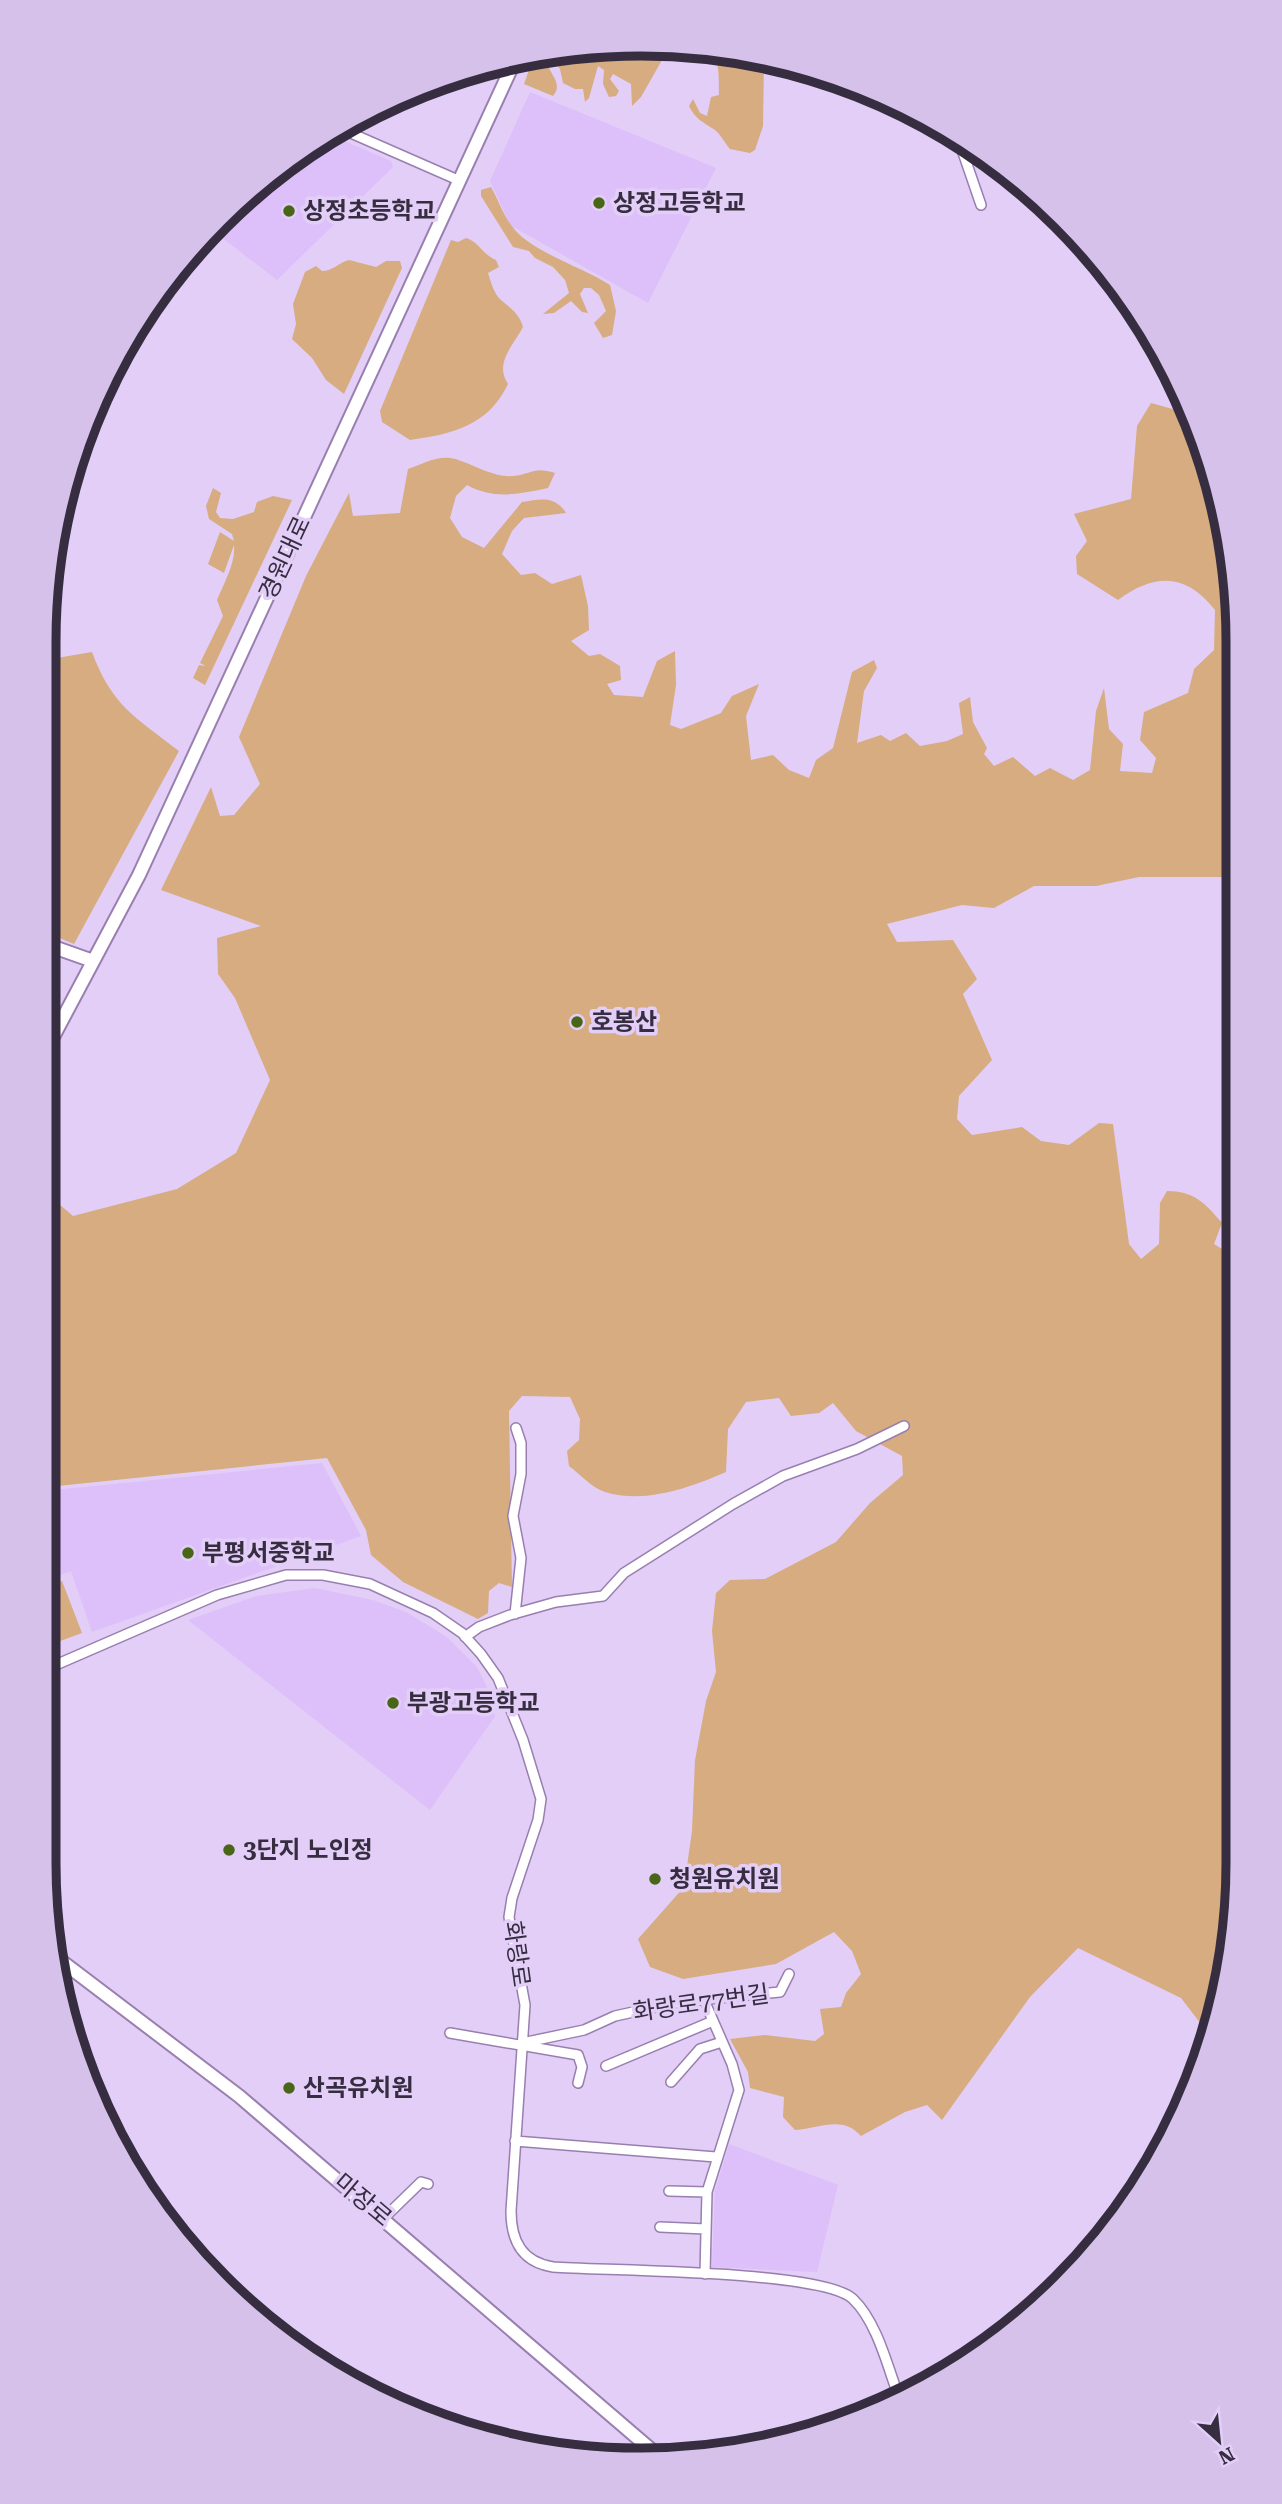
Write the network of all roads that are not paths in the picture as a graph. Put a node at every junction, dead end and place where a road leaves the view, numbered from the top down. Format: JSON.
{"nodes":[{"id":1,"x":510,"y":71,"type":"edge"},
{"id":2,"x":351,"y":133,"type":"edge"},
{"id":3,"x":963,"y":153,"type":"edge"},
{"id":4,"x":458,"y":180,"type":"junction"},
{"id":5,"x":981,"y":205,"type":"dead end"},
{"id":6,"x":56,"y":948,"type":"edge"},
{"id":7,"x":93,"y":961,"type":"junction"},
{"id":8,"x":56,"y":1031,"type":"edge"},
{"id":9,"x":904,"y":1426,"type":"dead end"},
{"id":10,"x":516,"y":1428,"type":"dead end"},
{"id":11,"x":515,"y":1614,"type":"junction"},
{"id":12,"x":465,"y":1637,"type":"junction"},
{"id":13,"x":56,"y":1665,"type":"edge"},
{"id":14,"x":65,"y":1964,"type":"edge"},
{"id":15,"x":789,"y":1974,"type":"dead end"},
{"id":16,"x":704,"y":2000,"type":"junction"},
{"id":17,"x":713,"y":2021,"type":"junction"},
{"id":18,"x":450,"y":2033,"type":"dead end"},
{"id":19,"x":722,"y":2042,"type":"junction"},
{"id":20,"x":522,"y":2043,"type":"junction"},
{"id":21,"x":606,"y":2066,"type":"dead end"},
{"id":22,"x":671,"y":2082,"type":"dead end"},
{"id":23,"x":578,"y":2083,"type":"dead end"},
{"id":24,"x":516,"y":2141,"type":"junction"},
{"id":25,"x":716,"y":2157,"type":"junction"},
{"id":26,"x":428,"y":2184,"type":"dead end"},
{"id":27,"x":669,"y":2191,"type":"dead end"},
{"id":28,"x":707,"y":2192,"type":"junction"},
{"id":29,"x":384,"y":2218,"type":"junction"},
{"id":30,"x":660,"y":2227,"type":"dead end"},
{"id":31,"x":706,"y":2229,"type":"junction"},
{"id":32,"x":705,"y":2274,"type":"junction"},
{"id":33,"x":896,"y":2390,"type":"edge"},
{"id":34,"x":649,"y":2448,"type":"edge"}],
"edges":[{"from":1,"to":4,"type":"main road","name":"경원대로"},
{"from":2,"to":4,"type":"street"},
{"from":3,"to":5,"type":"street"},
{"from":4,"to":7,"type":"main road","name":"경원대로"},
{"from":6,"to":7,"type":"main road"},
{"from":7,"to":8,"type":"main road","name":"경원대로"},
{"from":9,"to":11,"type":"street"},
{"from":10,"to":11,"type":"street"},
{"from":11,"to":12,"type":"street"},
{"from":12,"to":13,"type":"street","name":"화랑로"},
{"from":12,"to":20,"type":"street","name":"화랑로"},
{"from":14,"to":29,"type":"main road","name":"마장로"},
{"from":15,"to":16,"type":"street","name":"화랑로77번길"},
{"from":16,"to":17,"type":"street"},
{"from":16,"to":20,"type":"street","name":"화랑로77번길"},
{"from":17,"to":19,"type":"street"},
{"from":17,"to":21,"type":"street"},
{"from":18,"to":20,"type":"street"},
{"from":19,"to":22,"type":"street"},
{"from":19,"to":25,"type":"street"},
{"from":20,"to":23,"type":"street"},
{"from":20,"to":24,"type":"street","name":"화랑로"},
{"from":24,"to":25,"type":"street"},
{"from":24,"to":32,"type":"street","name":"화랑로"},
{"from":25,"to":28,"type":"street"},
{"from":26,"to":29,"type":"street"},
{"from":27,"to":28,"type":"street"},
{"from":28,"to":31,"type":"street"},
{"from":29,"to":34,"type":"main road","name":"마장로"},
{"from":30,"to":31,"type":"street"},
{"from":31,"to":32,"type":"street"},
{"from":32,"to":33,"type":"street","name":"화랑로"}]}
